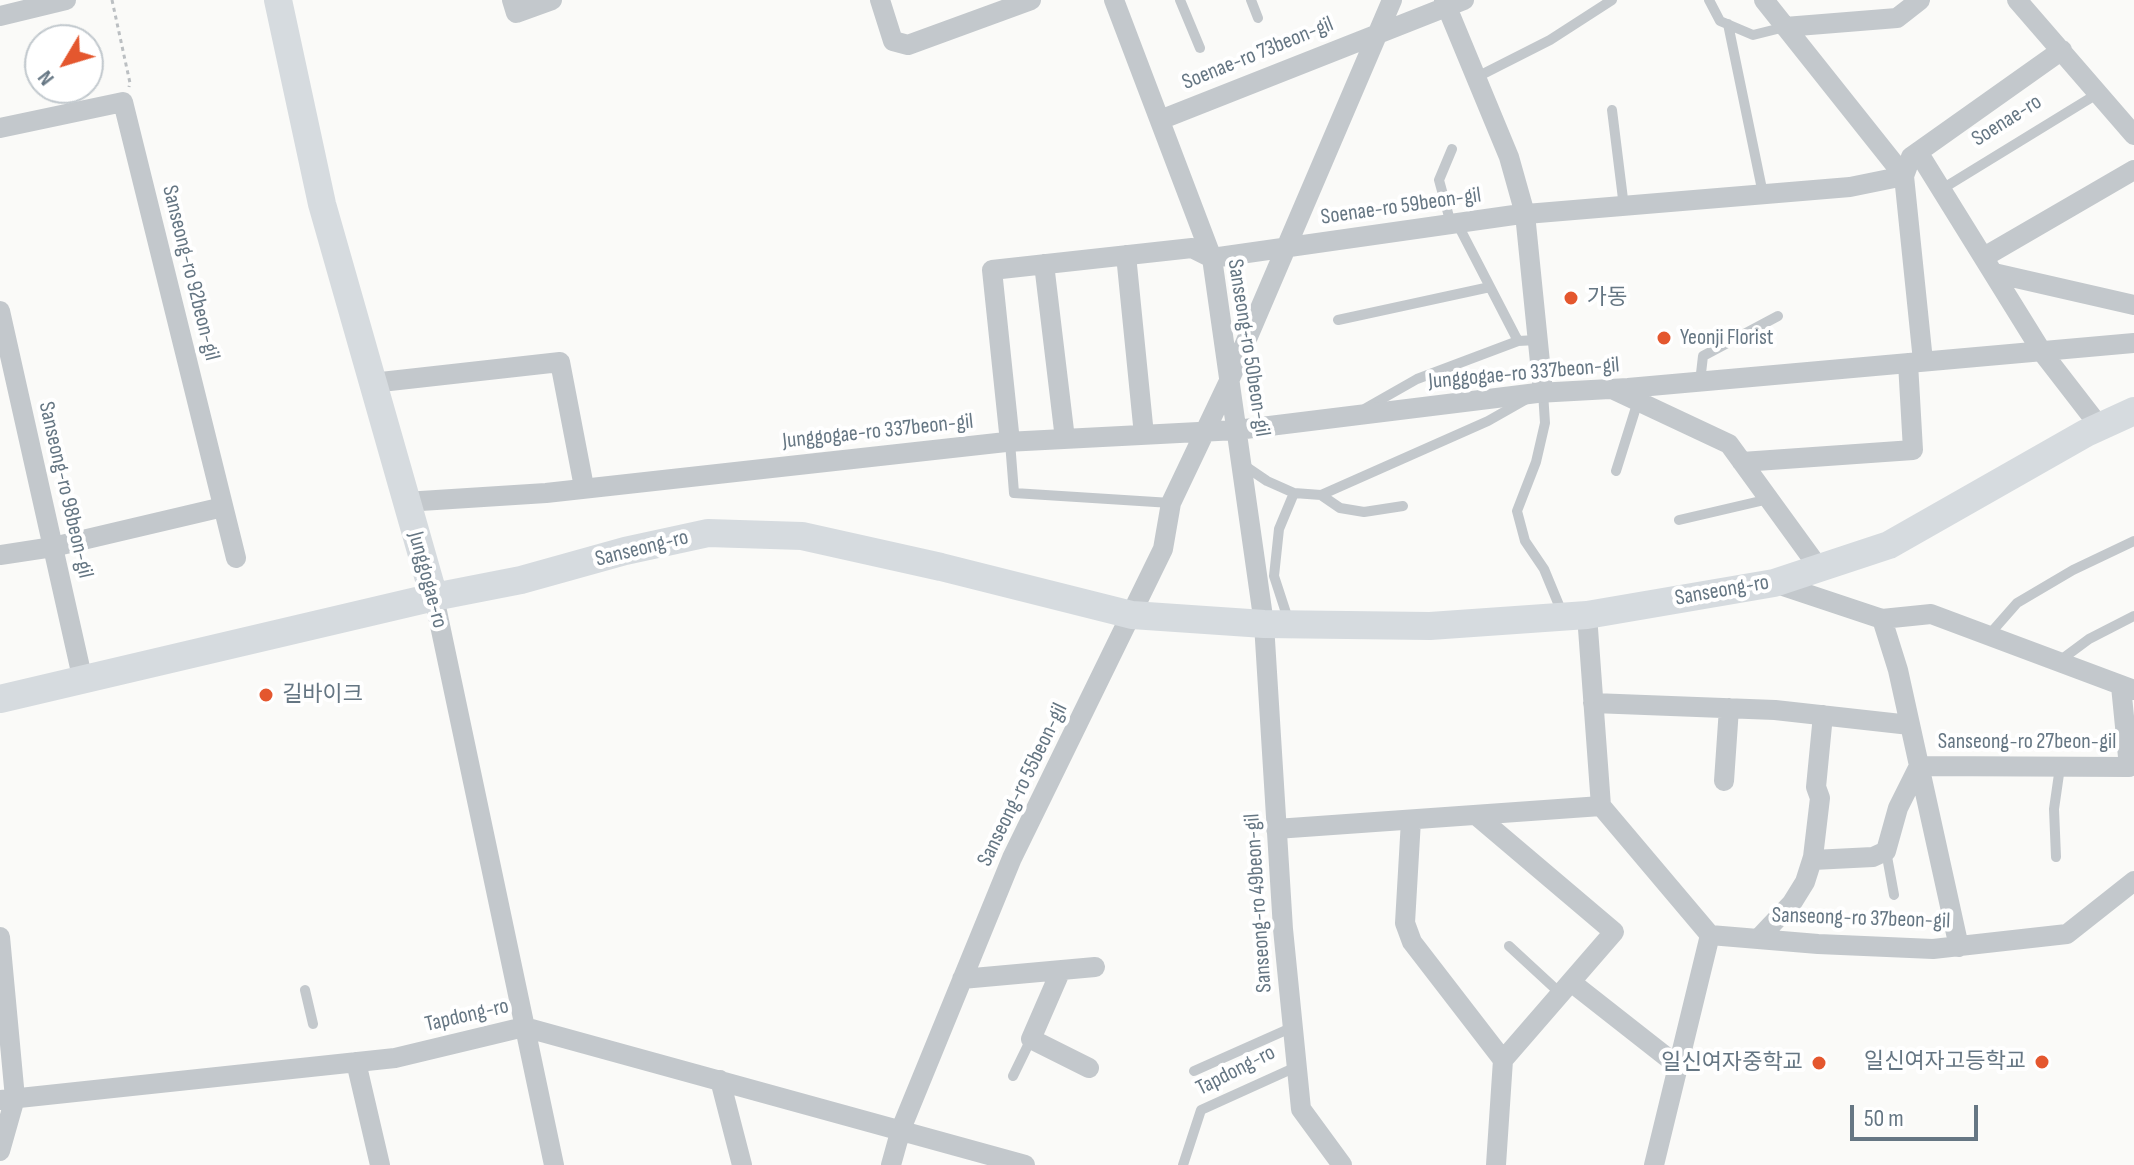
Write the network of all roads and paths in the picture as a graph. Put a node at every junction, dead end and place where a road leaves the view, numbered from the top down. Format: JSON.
{"nodes":[{"id":1,"x":66,"y":0,"type":"edge"},
{"id":2,"x":112,"y":0,"type":"edge"},
{"id":3,"x":278,"y":0,"type":"edge"},
{"id":4,"x":552,"y":0,"type":"edge"},
{"id":5,"x":880,"y":0,"type":"edge"},
{"id":6,"x":1031,"y":0,"type":"edge"},
{"id":7,"x":1114,"y":0,"type":"edge"},
{"id":8,"x":1180,"y":0,"type":"edge"},
{"id":9,"x":1251,"y":0,"type":"edge"},
{"id":10,"x":1392,"y":0,"type":"edge"},
{"id":11,"x":1612,"y":0,"type":"edge"},
{"id":12,"x":1709,"y":0,"type":"edge"},
{"id":13,"x":1764,"y":0,"type":"edge"},
{"id":14,"x":1920,"y":0,"type":"edge"},
{"id":15,"x":2017,"y":0,"type":"edge"},
{"id":16,"x":1451,"y":2,"type":"edge"},
{"id":17,"x":514,"y":7,"type":"edge"},
{"id":18,"x":0,"y":16,"type":"edge"},
{"id":19,"x":1258,"y":18,"type":"dead end"},
{"id":20,"x":1728,"y":24,"type":"junction"},
{"id":21,"x":1785,"y":27,"type":"junction"},
{"id":22,"x":1377,"y":33,"type":"junction"},
{"id":23,"x":1200,"y":48,"type":"dead end"},
{"id":24,"x":2062,"y":50,"type":"junction"},
{"id":25,"x":1475,"y":78,"type":"junction"},
{"id":26,"x":2097,"y":94,"type":"junction"},
{"id":27,"x":123,"y":102,"type":"junction"},
{"id":28,"x":1612,"y":110,"type":"dead end"},
{"id":29,"x":1160,"y":120,"type":"junction"},
{"id":30,"x":0,"y":128,"type":"edge"},
{"id":31,"x":2134,"y":135,"type":"edge"},
{"id":32,"x":1452,"y":149,"type":"dead end"},
{"id":33,"x":1918,"y":152,"type":"junction"},
{"id":34,"x":2134,"y":170,"type":"edge"},
{"id":35,"x":1904,"y":176,"type":"junction"},
{"id":36,"x":1942,"y":189,"type":"junction"},
{"id":37,"x":1763,"y":194,"type":"junction"},
{"id":38,"x":1624,"y":207,"type":"junction"},
{"id":39,"x":1525,"y":214,"type":"junction"},
{"id":40,"x":1454,"y":224,"type":"junction"},
{"id":41,"x":1284,"y":248,"type":"junction"},
{"id":42,"x":1126,"y":255,"type":"junction"},
{"id":43,"x":1212,"y":258,"type":"junction"},
{"id":44,"x":1044,"y":264,"type":"junction"},
{"id":45,"x":1989,"y":265,"type":"junction"},
{"id":46,"x":1490,"y":287,"type":"junction"},
{"id":47,"x":2134,"y":305,"type":"edge"},
{"id":48,"x":0,"y":311,"type":"edge"},
{"id":49,"x":1778,"y":316,"type":"dead end"},
{"id":50,"x":1338,"y":320,"type":"dead end"},
{"id":51,"x":1528,"y":341,"type":"junction"},
{"id":52,"x":2134,"y":343,"type":"edge"},
{"id":53,"x":2042,"y":352,"type":"junction"},
{"id":54,"x":1916,"y":362,"type":"junction"},
{"id":55,"x":1229,"y":381,"type":"junction"},
{"id":56,"x":1700,"y":382,"type":"junction"},
{"id":57,"x":372,"y":383,"type":"junction"},
{"id":58,"x":1613,"y":389,"type":"junction"},
{"id":59,"x":1540,"y":392,"type":"junction"},
{"id":60,"x":1638,"y":401,"type":"junction"},
{"id":61,"x":1353,"y":416,"type":"junction"},
{"id":62,"x":2121,"y":419,"type":"edge"},
{"id":63,"x":1237,"y":430,"type":"junction"},
{"id":64,"x":1204,"y":432,"type":"junction"},
{"id":65,"x":1144,"y":435,"type":"junction"},
{"id":66,"x":1065,"y":439,"type":"junction"},
{"id":67,"x":1010,"y":442,"type":"junction"},
{"id":68,"x":1742,"y":462,"type":"junction"},
{"id":69,"x":1241,"y":463,"type":"junction"},
{"id":70,"x":1616,"y":471,"type":"dead end"},
{"id":71,"x":584,"y":487,"type":"junction"},
{"id":72,"x":1294,"y":493,"type":"junction"},
{"id":73,"x":1321,"y":495,"type":"junction"},
{"id":74,"x":1769,"y":499,"type":"junction"},
{"id":75,"x":405,"y":502,"type":"junction"},
{"id":76,"x":1171,"y":503,"type":"junction"},
{"id":77,"x":1403,"y":506,"type":"dead end"},
{"id":78,"x":223,"y":507,"type":"junction"},
{"id":79,"x":1679,"y":520,"type":"dead end"},
{"id":80,"x":2134,"y":541,"type":"edge"},
{"id":81,"x":53,"y":547,"type":"junction"},
{"id":82,"x":0,"y":555,"type":"edge"},
{"id":83,"x":236,"y":558,"type":"dead end"},
{"id":84,"x":1819,"y":568,"type":"junction"},
{"id":85,"x":1774,"y":583,"type":"junction"},
{"id":86,"x":434,"y":597,"type":"junction"},
{"id":87,"x":1132,"y":615,"type":"junction"},
{"id":88,"x":1575,"y":616,"type":"junction"},
{"id":89,"x":2134,"y":616,"type":"edge"},
{"id":90,"x":1882,"y":619,"type":"junction"},
{"id":91,"x":1277,"y":624,"type":"junction"},
{"id":92,"x":1988,"y":636,"type":"junction"},
{"id":93,"x":2058,"y":662,"type":"junction"},
{"id":94,"x":83,"y":681,"type":"junction"},
{"id":95,"x":2127,"y":688,"type":"edge"},
{"id":96,"x":0,"y":699,"type":"edge"},
{"id":97,"x":1593,"y":703,"type":"junction"},
{"id":98,"x":1729,"y":708,"type":"junction"},
{"id":99,"x":1823,"y":715,"type":"junction"},
{"id":100,"x":1910,"y":725,"type":"junction"},
{"id":101,"x":1919,"y":766,"type":"junction"},
{"id":102,"x":2060,"y":767,"type":"junction"},
{"id":103,"x":2132,"y":768,"type":"edge"},
{"id":104,"x":1724,"y":781,"type":"dead end"},
{"id":105,"x":1601,"y":806,"type":"junction"},
{"id":106,"x":1476,"y":815,"type":"junction"},
{"id":107,"x":1411,"y":820,"type":"junction"},
{"id":108,"x":1276,"y":829,"type":"junction"},
{"id":109,"x":1886,"y":851,"type":"junction"},
{"id":110,"x":2056,"y":857,"type":"dead end"},
{"id":111,"x":1813,"y":860,"type":"junction"},
{"id":112,"x":2134,"y":881,"type":"edge"},
{"id":113,"x":1894,"y":895,"type":"dead end"},
{"id":114,"x":1710,"y":935,"type":"junction"},
{"id":115,"x":0,"y":937,"type":"edge"},
{"id":116,"x":1758,"y":939,"type":"junction"},
{"id":117,"x":1509,"y":946,"type":"dead end"},
{"id":118,"x":1959,"y":947,"type":"junction"},
{"id":119,"x":1095,"y":967,"type":"dead end"},
{"id":120,"x":1061,"y":970,"type":"junction"},
{"id":121,"x":962,"y":979,"type":"junction"},
{"id":122,"x":1566,"y":988,"type":"junction"},
{"id":123,"x":305,"y":990,"type":"dead end"},
{"id":124,"x":4,"y":1011,"type":"edge"},
{"id":125,"x":313,"y":1024,"type":"dead end"},
{"id":126,"x":524,"y":1027,"type":"junction"},
{"id":127,"x":1293,"y":1027,"type":"junction"},
{"id":128,"x":1031,"y":1039,"type":"junction"},
{"id":129,"x":1503,"y":1060,"type":"junction"},
{"id":130,"x":356,"y":1062,"type":"junction"},
{"id":131,"x":1678,"y":1066,"type":"junction"},
{"id":132,"x":1297,"y":1067,"type":"junction"},
{"id":133,"x":1194,"y":1071,"type":"dead end"},
{"id":134,"x":1086,"y":1075,"type":"dead end"},
{"id":135,"x":1013,"y":1076,"type":"dead end"},
{"id":136,"x":720,"y":1080,"type":"junction"},
{"id":137,"x":8,"y":1099,"type":"edge"},
{"id":138,"x":901,"y":1129,"type":"junction"},
{"id":139,"x":0,"y":1151,"type":"edge"},
{"id":140,"x":380,"y":1165,"type":"edge"},
{"id":141,"x":554,"y":1165,"type":"edge"},
{"id":142,"x":742,"y":1165,"type":"edge"},
{"id":143,"x":891,"y":1165,"type":"edge"},
{"id":144,"x":1025,"y":1165,"type":"edge"},
{"id":145,"x":1183,"y":1165,"type":"edge"},
{"id":146,"x":1342,"y":1165,"type":"edge"},
{"id":147,"x":1496,"y":1165,"type":"edge"},
{"id":148,"x":1654,"y":1165,"type":"edge"}],
"edges":[{"from":1,"to":18,"type":"street"},
{"from":2,"to":27,"type":"path"},
{"from":3,"to":57,"type":"street","name":"Junggogae-ro"},
{"from":4,"to":17,"type":"street"},
{"from":5,"to":6,"type":"street"},
{"from":7,"to":29,"type":"street","name":"Sanseong-ro 50beon-gil"},
{"from":8,"to":23,"type":"lane"},
{"from":9,"to":19,"type":"lane"},
{"from":10,"to":22,"type":"street","name":"Soenae-ro 59beon-gil"},
{"from":11,"to":25,"type":"lane"},
{"from":12,"to":20,"type":"lane"},
{"from":13,"to":21,"type":"street"},
{"from":14,"to":21,"type":"street"},
{"from":15,"to":24,"type":"street"},
{"from":16,"to":22,"type":"street","name":"Soenae-ro 73beon-gil"},
{"from":16,"to":25,"type":"street"},
{"from":20,"to":21,"type":"lane"},
{"from":20,"to":37,"type":"lane"},
{"from":21,"to":35,"type":"street"},
{"from":22,"to":29,"type":"street","name":"Soenae-ro 73beon-gil"},
{"from":22,"to":41,"type":"street","name":"Soenae-ro 59beon-gil"},
{"from":24,"to":26,"type":"street"},
{"from":24,"to":33,"type":"street"},
{"from":25,"to":39,"type":"street"},
{"from":26,"to":31,"type":"street"},
{"from":26,"to":36,"type":"lane","name":"Soenae-ro"},
{"from":27,"to":30,"type":"street"},
{"from":27,"to":78,"type":"street","name":"Sanseong-ro 92beon-gil"},
{"from":28,"to":38,"type":"lane"},
{"from":29,"to":43,"type":"street","name":"Sanseong-ro 50beon-gil"},
{"from":32,"to":40,"type":"lane"},
{"from":33,"to":35,"type":"street"},
{"from":33,"to":36,"type":"street"},
{"from":34,"to":45,"type":"street"},
{"from":35,"to":37,"type":"street","name":"Soenae-ro 59beon-gil"},
{"from":35,"to":54,"type":"street"},
{"from":36,"to":45,"type":"street"},
{"from":37,"to":38,"type":"street","name":"Soenae-ro 59beon-gil"},
{"from":38,"to":39,"type":"street","name":"Soenae-ro 59beon-gil"},
{"from":39,"to":40,"type":"street","name":"Soenae-ro 59beon-gil"},
{"from":39,"to":51,"type":"street"},
{"from":40,"to":41,"type":"street","name":"Soenae-ro 59beon-gil"},
{"from":40,"to":46,"type":"lane"},
{"from":41,"to":43,"type":"street","name":"Soenae-ro 59beon-gil"},
{"from":41,"to":55,"type":"street","name":"Soenae-ro 59beon-gil"},
{"from":42,"to":43,"type":"street","name":"Soenae-ro 59beon-gil"},
{"from":42,"to":44,"type":"street","name":"Soenae-ro 59beon-gil"},
{"from":42,"to":65,"type":"street"},
{"from":43,"to":55,"type":"street","name":"Sanseong-ro 50beon-gil"},
{"from":44,"to":66,"type":"street"},
{"from":44,"to":67,"type":"street","name":"Soenae-ro 59beon-gil"},
{"from":45,"to":47,"type":"street"},
{"from":45,"to":53,"type":"street"},
{"from":46,"to":50,"type":"lane"},
{"from":46,"to":51,"type":"lane"},
{"from":48,"to":81,"type":"street","name":"Sanseong-ro 98beon-gil"},
{"from":49,"to":56,"type":"lane"},
{"from":51,"to":59,"type":"street"},
{"from":51,"to":61,"type":"lane","name":"Junggogae-ro 337beon-gil"},
{"from":52,"to":53,"type":"street","name":"Junggogae-ro 337beon-gil"},
{"from":53,"to":54,"type":"street","name":"Junggogae-ro 337beon-gil"},
{"from":53,"to":62,"type":"street"},
{"from":54,"to":56,"type":"street","name":"Junggogae-ro 337beon-gil"},
{"from":54,"to":68,"type":"street"},
{"from":55,"to":63,"type":"street","name":"Sanseong-ro 50beon-gil"},
{"from":55,"to":64,"type":"street","name":"Soenae-ro 59beon-gil"},
{"from":56,"to":58,"type":"street","name":"Junggogae-ro 337beon-gil"},
{"from":57,"to":71,"type":"street"},
{"from":57,"to":75,"type":"street","name":"Junggogae-ro"},
{"from":58,"to":59,"type":"street","name":"Junggogae-ro 337beon-gil"},
{"from":58,"to":60,"type":"street"},
{"from":59,"to":61,"type":"street","name":"Junggogae-ro 337beon-gil"},
{"from":59,"to":73,"type":"lane"},
{"from":59,"to":88,"type":"lane"},
{"from":60,"to":68,"type":"street"},
{"from":60,"to":70,"type":"lane"},
{"from":61,"to":63,"type":"street","name":"Junggogae-ro 337beon-gil"},
{"from":62,"to":84,"type":"street","name":"Sanseong-ro"},
{"from":63,"to":64,"type":"street","name":"Junggogae-ro 337beon-gil"},
{"from":63,"to":69,"type":"street","name":"Sanseong-ro 50beon-gil"},
{"from":64,"to":65,"type":"street","name":"Junggogae-ro 337beon-gil"},
{"from":64,"to":76,"type":"street","name":"Soenae-ro 59beon-gil"},
{"from":65,"to":66,"type":"street","name":"Junggogae-ro 337beon-gil"},
{"from":66,"to":67,"type":"street","name":"Junggogae-ro 337beon-gil"},
{"from":67,"to":71,"type":"street","name":"Junggogae-ro 337beon-gil"},
{"from":67,"to":76,"type":"lane"},
{"from":68,"to":74,"type":"street"},
{"from":69,"to":72,"type":"lane"},
{"from":69,"to":91,"type":"street","name":"Sanseong-ro 50beon-gil"},
{"from":71,"to":75,"type":"street","name":"Junggogae-ro 337beon-gil"},
{"from":72,"to":73,"type":"lane"},
{"from":72,"to":91,"type":"lane"},
{"from":73,"to":77,"type":"lane"},
{"from":74,"to":79,"type":"lane"},
{"from":74,"to":84,"type":"street"},
{"from":75,"to":86,"type":"street","name":"Junggogae-ro"},
{"from":76,"to":87,"type":"street","name":"Sanseong-ro 55beon-gil"},
{"from":78,"to":81,"type":"street"},
{"from":78,"to":83,"type":"street","name":"Sanseong-ro 92beon-gil"},
{"from":80,"to":92,"type":"lane"},
{"from":81,"to":82,"type":"street"},
{"from":81,"to":94,"type":"street","name":"Sanseong-ro 98beon-gil"},
{"from":84,"to":85,"type":"street","name":"Sanseong-ro"},
{"from":85,"to":88,"type":"street","name":"Sanseong-ro"},
{"from":85,"to":90,"type":"street"},
{"from":86,"to":87,"type":"street","name":"Sanseong-ro"},
{"from":86,"to":94,"type":"street","name":"Sanseong-ro"},
{"from":86,"to":126,"type":"street","name":"Junggogae-ro"},
{"from":87,"to":91,"type":"street","name":"Sanseong-ro"},
{"from":87,"to":121,"type":"street","name":"Sanseong-ro 55beon-gil"},
{"from":88,"to":91,"type":"street","name":"Sanseong-ro"},
{"from":88,"to":97,"type":"street"},
{"from":89,"to":93,"type":"lane"},
{"from":90,"to":92,"type":"street"},
{"from":90,"to":100,"type":"street","name":"Sanseong-ro 27beon-gil"},
{"from":91,"to":108,"type":"street","name":"Sanseong-ro 49beon-gil"},
{"from":92,"to":93,"type":"street"},
{"from":93,"to":95,"type":"street"},
{"from":94,"to":96,"type":"street","name":"Sanseong-ro"},
{"from":95,"to":103,"type":"street"},
{"from":97,"to":98,"type":"street"},
{"from":97,"to":105,"type":"street"},
{"from":98,"to":99,"type":"street","name":"Sanseong-ro 27beon-gil"},
{"from":98,"to":104,"type":"street"},
{"from":99,"to":100,"type":"street","name":"Sanseong-ro 27beon-gil"},
{"from":99,"to":111,"type":"street","name":"Sanseong-ro 37beon-gil"},
{"from":100,"to":101,"type":"street","name":"Sanseong-ro 27beon-gil"},
{"from":101,"to":102,"type":"street","name":"Sanseong-ro 27beon-gil"},
{"from":101,"to":109,"type":"street","name":"Sanseong-ro 27beon-gil"},
{"from":101,"to":118,"type":"street","name":"Sanseong-ro 27beon-gil"},
{"from":102,"to":103,"type":"street","name":"Sanseong-ro 27beon-gil"},
{"from":102,"to":110,"type":"lane"},
{"from":105,"to":106,"type":"street"},
{"from":105,"to":114,"type":"street"},
{"from":106,"to":107,"type":"street"},
{"from":106,"to":122,"type":"street"},
{"from":107,"to":108,"type":"street"},
{"from":107,"to":129,"type":"street"},
{"from":108,"to":127,"type":"street","name":"Sanseong-ro 49beon-gil"},
{"from":109,"to":111,"type":"street"},
{"from":109,"to":113,"type":"lane"},
{"from":111,"to":116,"type":"street","name":"Sanseong-ro 37beon-gil"},
{"from":112,"to":118,"type":"street","name":"Sanseong-ro 37beon-gil"},
{"from":114,"to":116,"type":"street","name":"Sanseong-ro 37beon-gil"},
{"from":114,"to":131,"type":"street"},
{"from":115,"to":124,"type":"street"},
{"from":116,"to":118,"type":"street","name":"Sanseong-ro 37beon-gil"},
{"from":117,"to":122,"type":"lane"},
{"from":119,"to":120,"type":"street"},
{"from":120,"to":121,"type":"street"},
{"from":120,"to":128,"type":"street"},
{"from":121,"to":138,"type":"street","name":"Sanseong-ro 55beon-gil"},
{"from":122,"to":129,"type":"street"},
{"from":122,"to":131,"type":"street"},
{"from":123,"to":125,"type":"lane"},
{"from":124,"to":137,"type":"street"},
{"from":126,"to":130,"type":"street","name":"Tapdong-ro"},
{"from":126,"to":136,"type":"street","name":"Tapdong-ro"},
{"from":126,"to":141,"type":"street","name":"Junggogae-ro"},
{"from":127,"to":132,"type":"street","name":"Sanseong-ro 49beon-gil"},
{"from":127,"to":133,"type":"lane"},
{"from":128,"to":134,"type":"street"},
{"from":128,"to":135,"type":"lane"},
{"from":129,"to":147,"type":"street"},
{"from":130,"to":137,"type":"street","name":"Tapdong-ro"},
{"from":130,"to":140,"type":"street"},
{"from":131,"to":148,"type":"street"},
{"from":132,"to":145,"type":"lane","name":"Tapdong-ro"},
{"from":132,"to":146,"type":"street","name":"Sanseong-ro 49beon-gil"},
{"from":136,"to":138,"type":"street","name":"Tapdong-ro"},
{"from":136,"to":142,"type":"street"},
{"from":137,"to":139,"type":"street"},
{"from":138,"to":143,"type":"street","name":"Sanseong-ro 55beon-gil"},
{"from":138,"to":144,"type":"street","name":"Tapdong-ro"}]}
